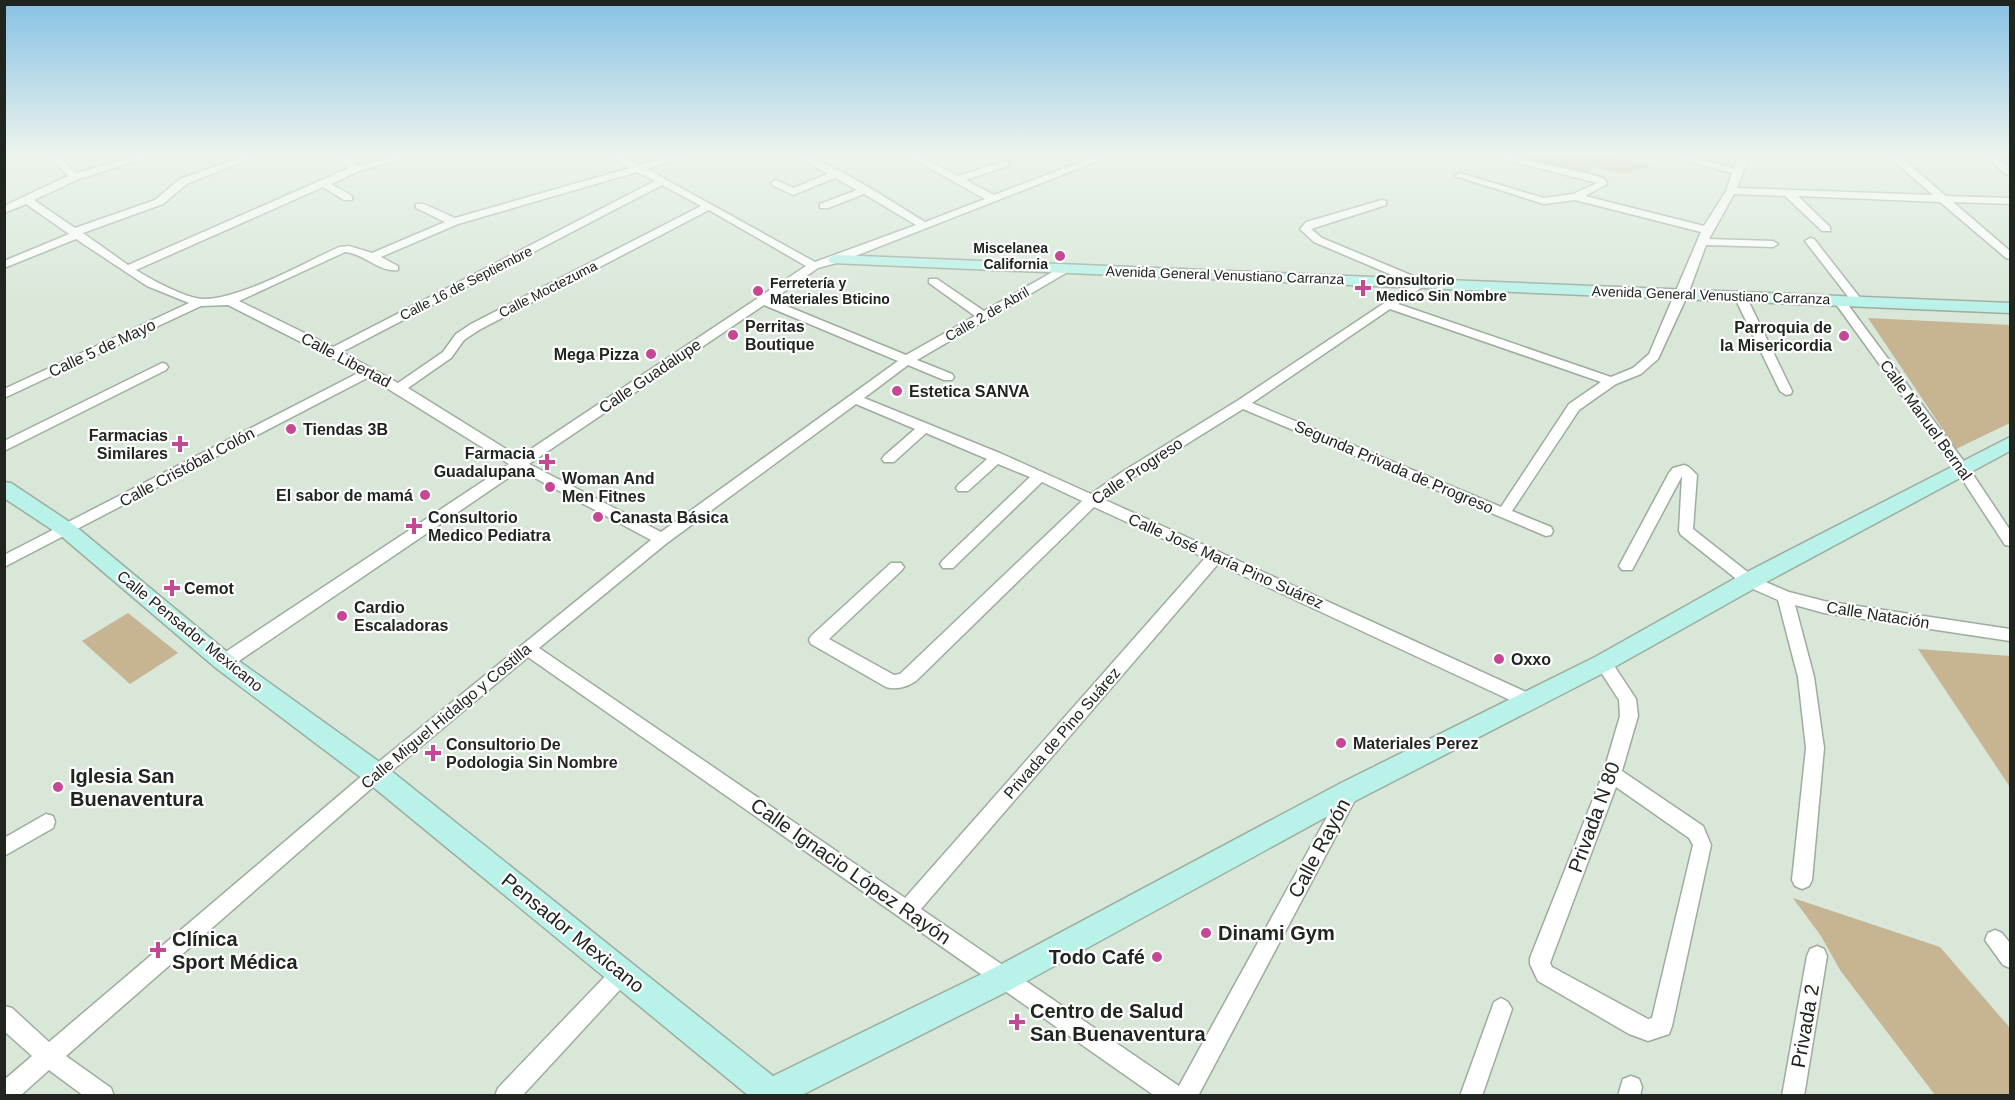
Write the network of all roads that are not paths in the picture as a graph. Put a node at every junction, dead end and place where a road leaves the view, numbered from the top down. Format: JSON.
{"nodes":[{"id":1,"x":37,"y":206,"type":"edge"},
{"id":2,"x":148,"y":206,"type":"edge"},
{"id":3,"x":270,"y":206,"type":"edge"},
{"id":4,"x":420,"y":206,"type":"dead end"},
{"id":5,"x":508,"y":206,"type":"edge"},
{"id":6,"x":614,"y":206,"type":"edge"},
{"id":7,"x":709,"y":206,"type":"joint"},
{"id":8,"x":892,"y":206,"type":"edge"},
{"id":9,"x":973,"y":206,"type":"edge"},
{"id":10,"x":1371,"y":206,"type":"edge"},
{"id":11,"x":1606,"y":206,"type":"edge"},
{"id":12,"x":1722,"y":206,"type":"edge"},
{"id":13,"x":1802,"y":206,"type":"edge"},
{"id":14,"x":1953,"y":206,"type":"edge"},
{"id":15,"x":454,"y":222,"type":"junction"},
{"id":16,"x":923,"y":225,"type":"junction"},
{"id":17,"x":1826,"y":230,"type":"dead end"},
{"id":18,"x":77,"y":233,"type":"junction"},
{"id":19,"x":1705,"y":236,"type":"junction"},
{"id":20,"x":1810,"y":241,"type":"dead end"},
{"id":21,"x":1773,"y":244,"type":"dead end"},
{"id":22,"x":2008,"y":252,"type":"edge"},
{"id":23,"x":371,"y":257,"type":"junction"},
{"id":24,"x":836,"y":260,"type":"junction"},
{"id":25,"x":4,"y":265,"type":"edge"},
{"id":26,"x":814,"y":266,"type":"junction"},
{"id":27,"x":394,"y":268,"type":"dead end"},
{"id":28,"x":1067,"y":268,"type":"junction"},
{"id":29,"x":127,"y":270,"type":"junction"},
{"id":30,"x":933,"y":281,"type":"dead end"},
{"id":31,"x":1421,"y":283,"type":"junction"},
{"id":32,"x":1682,"y":294,"type":"junction"},
{"id":33,"x":1740,"y":296,"type":"junction"},
{"id":34,"x":762,"y":300,"type":"junction"},
{"id":35,"x":1839,"y":300,"type":"junction"},
{"id":36,"x":230,"y":301,"type":"junction"},
{"id":37,"x":1857,"y":301,"type":"junction"},
{"id":38,"x":199,"y":303,"type":"junction"},
{"id":39,"x":1390,"y":305,"type":"junction"},
{"id":40,"x":2010,"y":308,"type":"edge"},
{"id":41,"x":983,"y":316,"type":"junction"},
{"id":42,"x":333,"y":352,"type":"junction"},
{"id":43,"x":907,"y":360,"type":"junction"},
{"id":44,"x":162,"y":368,"type":"dead end"},
{"id":45,"x":369,"y":372,"type":"junction"},
{"id":46,"x":948,"y":377,"type":"dead end"},
{"id":47,"x":1611,"y":381,"type":"junction"},
{"id":48,"x":399,"y":388,"type":"junction"},
{"id":49,"x":1786,"y":391,"type":"dead end"},
{"id":50,"x":4,"y":394,"type":"edge"},
{"id":51,"x":854,"y":398,"type":"junction"},
{"id":52,"x":1242,"y":404,"type":"junction"},
{"id":53,"x":925,"y":427,"type":"junction"},
{"id":54,"x":2010,"y":443,"type":"edge"},
{"id":55,"x":4,"y":447,"type":"edge"},
{"id":56,"x":997,"y":457,"type":"junction"},
{"id":57,"x":889,"y":459,"type":"dead end"},
{"id":58,"x":521,"y":465,"type":"junction"},
{"id":59,"x":1963,"y":470,"type":"junction"},
{"id":60,"x":1040,"y":476,"type":"junction"},
{"id":61,"x":4,"y":488,"type":"edge"},
{"id":62,"x":963,"y":488,"type":"dead end"},
{"id":63,"x":1091,"y":501,"type":"junction"},
{"id":64,"x":1504,"y":513,"type":"junction"},
{"id":65,"x":67,"y":530,"type":"junction"},
{"id":66,"x":1546,"y":531,"type":"dead end"},
{"id":67,"x":662,"y":539,"type":"junction"},
{"id":68,"x":2010,"y":541,"type":"edge"},
{"id":69,"x":1216,"y":556,"type":"junction"},
{"id":70,"x":4,"y":562,"type":"edge"},
{"id":71,"x":948,"y":564,"type":"dead end"},
{"id":72,"x":1627,"y":566,"type":"dead end"},
{"id":73,"x":896,"y":567,"type":"dead end"},
{"id":74,"x":1749,"y":581,"type":"junction"},
{"id":75,"x":1785,"y":597,"type":"junction"},
{"id":76,"x":2010,"y":635,"type":"edge"},
{"id":77,"x":527,"y":648,"type":"junction"},
{"id":78,"x":224,"y":662,"type":"junction"},
{"id":79,"x":1603,"y":663,"type":"junction"},
{"id":80,"x":1529,"y":700,"type":"junction"},
{"id":81,"x":376,"y":774,"type":"junction"},
{"id":82,"x":1612,"y":774,"type":"junction"},
{"id":83,"x":1350,"y":791,"type":"junction"},
{"id":84,"x":46,"y":822,"type":"dead end"},
{"id":85,"x":4,"y":848,"type":"edge"},
{"id":86,"x":1802,"y":879,"type":"dead end"},
{"id":87,"x":908,"y":909,"type":"junction"},
{"id":88,"x":1995,"y":940,"type":"dead end"},
{"id":89,"x":1817,"y":956,"type":"dead end"},
{"id":90,"x":2010,"y":958,"type":"edge"},
{"id":91,"x":622,"y":973,"type":"junction"},
{"id":92,"x":1005,"y":978,"type":"junction"},
{"id":93,"x":1501,"y":1010,"type":"dead end"},
{"id":94,"x":4,"y":1016,"type":"edge"},
{"id":95,"x":48,"y":1056,"type":"junction"},
{"id":96,"x":7,"y":1090,"type":"edge"},
{"id":97,"x":768,"y":1094,"type":"edge"},
{"id":98,"x":103,"y":1095,"type":"edge"},
{"id":99,"x":506,"y":1095,"type":"edge"},
{"id":100,"x":1175,"y":1095,"type":"edge"},
{"id":101,"x":1186,"y":1095,"type":"edge"},
{"id":102,"x":1471,"y":1095,"type":"edge"},
{"id":103,"x":1793,"y":1095,"type":"edge"}],
"edges":[{"from":1,"to":18,"type":"street"},
{"from":2,"to":18,"type":"street"},
{"from":3,"to":29,"type":"street"},
{"from":4,"to":15,"type":"street"},
{"from":5,"to":15,"type":"street"},
{"from":6,"to":42,"type":"street","name":"Calle 16 de Septiembre"},
{"from":7,"to":26,"type":"street"},
{"from":7,"to":48,"type":"street","name":"Calle Moctezuma"},
{"from":8,"to":16,"type":"street"},
{"from":9,"to":16,"type":"street","name":"Calle Guadalupe"},
{"from":10,"to":31,"type":"street"},
{"from":11,"to":19,"type":"street"},
{"from":12,"to":19,"type":"street"},
{"from":13,"to":17,"type":"street"},
{"from":14,"to":22,"type":"street"},
{"from":15,"to":23,"type":"street"},
{"from":16,"to":24,"type":"street","name":"Calle Guadalupe"},
{"from":18,"to":25,"type":"street"},
{"from":18,"to":29,"type":"street"},
{"from":19,"to":21,"type":"street"},
{"from":19,"to":32,"type":"street"},
{"from":20,"to":37,"type":"street"},
{"from":23,"to":27,"type":"street"},
{"from":23,"to":36,"type":"street"},
{"from":24,"to":26,"type":"street","name":"Calle Guadalupe"},
{"from":24,"to":28,"type":"main road","name":"Avenida General Venustiano Carranza"},
{"from":26,"to":34,"type":"street","name":"Calle Guadalupe"},
{"from":28,"to":31,"type":"main road","name":"Avenida General Venustiano Carranza"},
{"from":28,"to":41,"type":"street","name":"Calle 2 de Abril"},
{"from":29,"to":38,"type":"street"},
{"from":30,"to":41,"type":"street"},
{"from":31,"to":32,"type":"main road","name":"Avenida General Venustiano Carranza"},
{"from":31,"to":39,"type":"street","name":"Calle Progreso"},
{"from":32,"to":33,"type":"main road","name":"Avenida General Venustiano Carranza"},
{"from":32,"to":47,"type":"street"},
{"from":33,"to":35,"type":"main road","name":"Avenida General Venustiano Carranza"},
{"from":33,"to":49,"type":"street"},
{"from":34,"to":43,"type":"street"},
{"from":34,"to":58,"type":"street","name":"Calle Guadalupe"},
{"from":35,"to":37,"type":"main road","name":"Avenida General Venustiano Carranza"},
{"from":35,"to":59,"type":"street","name":"Calle Manuel Bernal"},
{"from":36,"to":38,"type":"street"},
{"from":36,"to":42,"type":"street","name":"Calle Libertad"},
{"from":37,"to":40,"type":"main road","name":"Avenida General Venustiano Carranza"},
{"from":38,"to":50,"type":"street","name":"Calle 5 de Mayo"},
{"from":39,"to":47,"type":"street"},
{"from":39,"to":52,"type":"street","name":"Calle Progreso"},
{"from":41,"to":43,"type":"street","name":"Calle 2 de Abril"},
{"from":42,"to":45,"type":"street","name":"Calle Libertad"},
{"from":43,"to":46,"type":"street"},
{"from":43,"to":51,"type":"street","name":"Calle Miguel Hidalgo y Costilla"},
{"from":44,"to":55,"type":"street"},
{"from":45,"to":48,"type":"street","name":"Calle Libertad"},
{"from":45,"to":65,"type":"street","name":"Calle Cristóbal Colón"},
{"from":47,"to":64,"type":"street"},
{"from":48,"to":58,"type":"street","name":"Calle Libertad"},
{"from":51,"to":53,"type":"street","name":"Calle José María Pino Suárez"},
{"from":51,"to":67,"type":"street","name":"Calle Miguel Hidalgo y Costilla"},
{"from":52,"to":63,"type":"street","name":"Calle Progreso"},
{"from":52,"to":64,"type":"street","name":"Segunda Privada de Progreso"},
{"from":53,"to":56,"type":"street","name":"Calle José María Pino Suárez"},
{"from":53,"to":57,"type":"street"},
{"from":54,"to":59,"type":"main road"},
{"from":56,"to":60,"type":"street","name":"Calle José María Pino Suárez"},
{"from":56,"to":62,"type":"street"},
{"from":58,"to":67,"type":"street","name":"Calle Libertad"},
{"from":58,"to":78,"type":"street","name":"Calle Guadalupe"},
{"from":59,"to":68,"type":"street","name":"Calle Manuel Bernal"},
{"from":59,"to":74,"type":"main road"},
{"from":60,"to":63,"type":"street","name":"Calle José María Pino Suárez"},
{"from":60,"to":71,"type":"street"},
{"from":61,"to":65,"type":"main road","name":"Calle Pensador Mexicano"},
{"from":63,"to":69,"type":"street","name":"Calle José María Pino Suárez"},
{"from":63,"to":73,"type":"street","name":"Calle Progreso"},
{"from":64,"to":66,"type":"street","name":"Segunda Privada de Progreso"},
{"from":65,"to":70,"type":"street","name":"Calle Cristóbal Colón"},
{"from":65,"to":78,"type":"main road","name":"Calle Pensador Mexicano"},
{"from":67,"to":77,"type":"street","name":"Calle Miguel Hidalgo y Costilla"},
{"from":69,"to":80,"type":"street","name":"Calle José María Pino Suárez"},
{"from":69,"to":87,"type":"street","name":"Privada de Pino Suárez"},
{"from":72,"to":74,"type":"street","name":"Calle Natación"},
{"from":74,"to":75,"type":"street","name":"Calle Natación"},
{"from":74,"to":79,"type":"main road"},
{"from":75,"to":76,"type":"street","name":"Calle Natación"},
{"from":75,"to":86,"type":"street"},
{"from":77,"to":81,"type":"street","name":"Calle Miguel Hidalgo y Costilla"},
{"from":77,"to":87,"type":"street","name":"Calle Ignacio López Rayón"},
{"from":78,"to":81,"type":"main road","name":"Calle Pensador Mexicano"},
{"from":79,"to":80,"type":"main road"},
{"from":79,"to":82,"type":"street","name":"Privada N 80"},
{"from":80,"to":83,"type":"main road"},
{"from":81,"to":91,"type":"main road","name":"Pensador Mexicano"},
{"from":81,"to":95,"type":"street","name":"Calle Miguel Hidalgo y Costilla"},
{"from":82,"to":82,"type":"street","name":"Privada N 80"},
{"from":83,"to":92,"type":"main road"},
{"from":83,"to":101,"type":"street","name":"Calle Rayón"},
{"from":84,"to":85,"type":"street"},
{"from":87,"to":92,"type":"street","name":"Calle Ignacio López Rayón"},
{"from":88,"to":90,"type":"street"},
{"from":89,"to":103,"type":"street","name":"Privada 2"},
{"from":91,"to":97,"type":"main road","name":"Pensador Mexicano"},
{"from":91,"to":99,"type":"street"},
{"from":92,"to":97,"type":"main road"},
{"from":92,"to":100,"type":"street","name":"Calle Ignacio López Rayón"},
{"from":93,"to":102,"type":"street"},
{"from":94,"to":95,"type":"street"},
{"from":95,"to":96,"type":"street","name":"Calle Miguel Hidalgo y Costilla"},
{"from":95,"to":98,"type":"street"}]}
